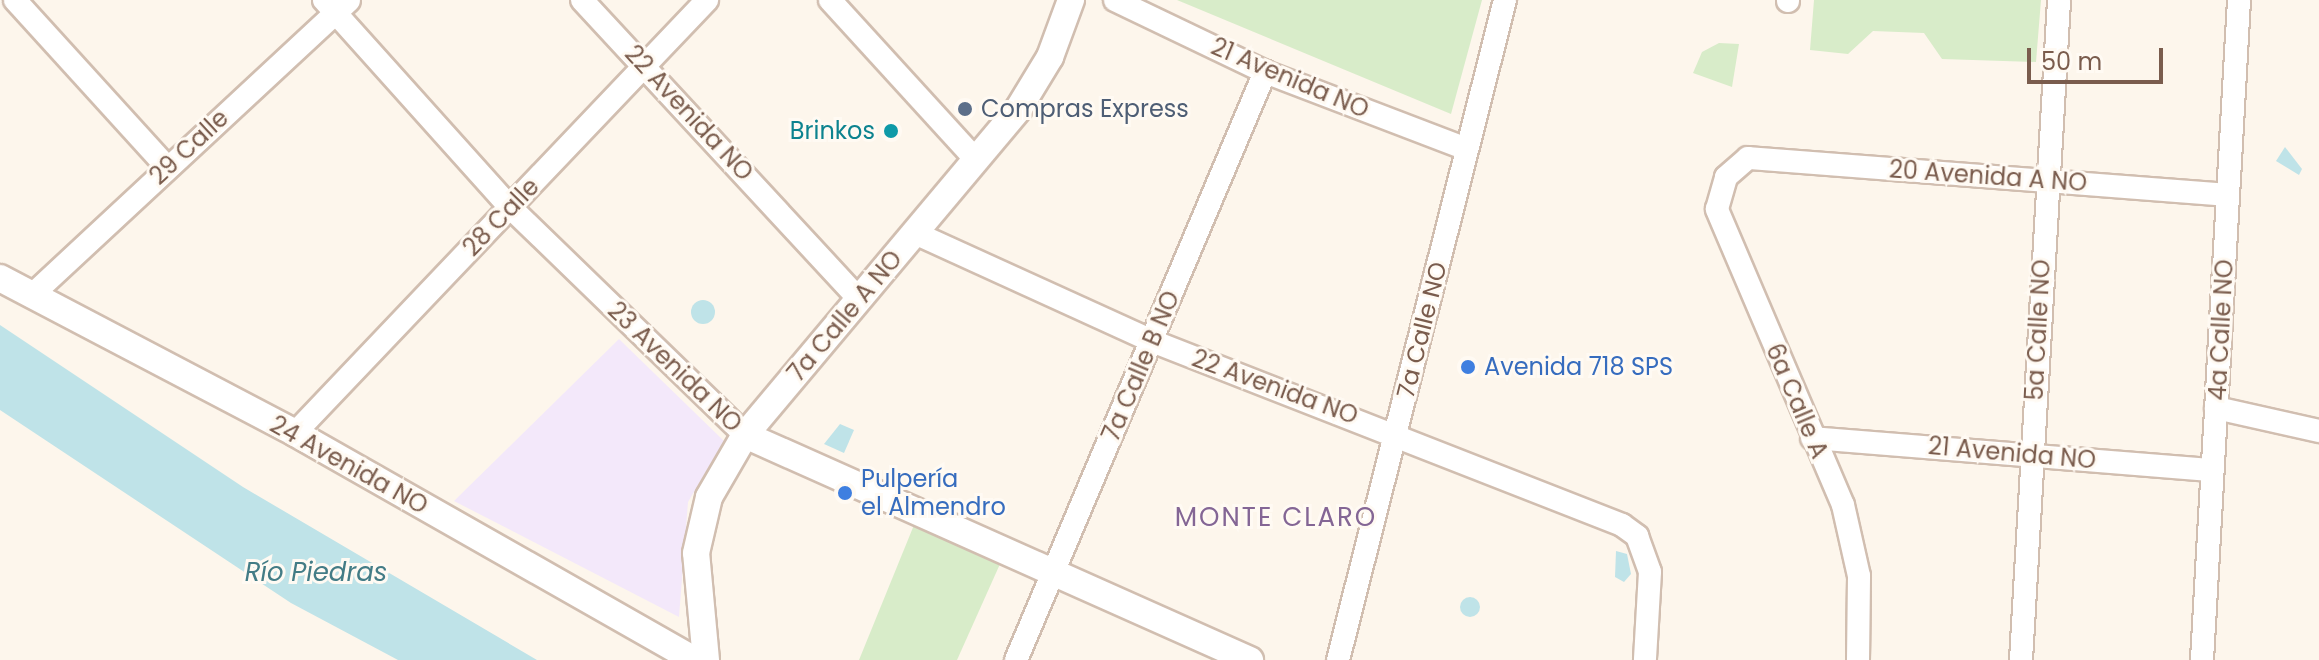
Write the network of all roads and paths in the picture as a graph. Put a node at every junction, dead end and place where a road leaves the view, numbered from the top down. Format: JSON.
{"nodes":[{"id":1,"x":15,"y":0,"type":"edge"},
{"id":2,"x":582,"y":0,"type":"edge"},
{"id":3,"x":707,"y":0,"type":"edge"},
{"id":4,"x":830,"y":0,"type":"edge"},
{"id":5,"x":1071,"y":0,"type":"edge"},
{"id":6,"x":1115,"y":0,"type":"edge"},
{"id":7,"x":1505,"y":0,"type":"edge"},
{"id":8,"x":2059,"y":0,"type":"edge"},
{"id":9,"x":2239,"y":0,"type":"edge"},
{"id":10,"x":337,"y":4,"type":"edge"},
{"id":11,"x":647,"y":65,"type":"junction"},
{"id":12,"x":1265,"y":72,"type":"junction"},
{"id":13,"x":1467,"y":149,"type":"junction"},
{"id":14,"x":1748,"y":158,"type":"joint"},
{"id":15,"x":976,"y":160,"type":"junction"},
{"id":16,"x":167,"y":167,"type":"junction"},
{"id":17,"x":2047,"y":181,"type":"junction"},
{"id":18,"x":2228,"y":195,"type":"junction"},
{"id":19,"x":510,"y":207,"type":"junction"},
{"id":20,"x":915,"y":233,"type":"junction"},
{"id":21,"x":0,"y":278,"type":"edge"},
{"id":22,"x":31,"y":296,"type":"junction"},
{"id":23,"x":859,"y":299,"type":"junction"},
{"id":24,"x":1152,"y":341,"type":"junction"},
{"id":25,"x":2216,"y":408,"type":"junction"},
{"id":26,"x":2319,"y":431,"type":"edge"},
{"id":27,"x":1396,"y":432,"type":"junction"},
{"id":28,"x":295,"y":433,"type":"junction"},
{"id":29,"x":745,"y":435,"type":"junction"},
{"id":30,"x":1812,"y":438,"type":"junction"},
{"id":31,"x":2031,"y":454,"type":"junction"},
{"id":32,"x":2212,"y":470,"type":"junction"},
{"id":33,"x":1052,"y":576,"type":"junction"},
{"id":34,"x":694,"y":660,"type":"edge"},
{"id":35,"x":706,"y":660,"type":"edge"},
{"id":36,"x":1016,"y":660,"type":"edge"},
{"id":37,"x":1250,"y":660,"type":"edge"},
{"id":38,"x":1338,"y":660,"type":"edge"},
{"id":39,"x":1645,"y":660,"type":"edge"},
{"id":40,"x":1858,"y":660,"type":"edge"},
{"id":41,"x":2021,"y":660,"type":"edge"},
{"id":42,"x":2202,"y":660,"type":"edge"}],
"edges":[{"from":1,"to":16,"type":"street"},
{"from":2,"to":11,"type":"street","name":"22 Avenida NO"},
{"from":3,"to":11,"type":"street","name":"28 Calle"},
{"from":4,"to":15,"type":"street"},
{"from":5,"to":15,"type":"street","name":"7a Calle A NO"},
{"from":6,"to":12,"type":"street","name":"21 Avenida NO"},
{"from":7,"to":13,"type":"street","name":"7a Calle NO"},
{"from":8,"to":17,"type":"street","name":"5a Calle NO"},
{"from":9,"to":18,"type":"street","name":"4a Calle NO"},
{"from":10,"to":16,"type":"street","name":"29 Calle"},
{"from":10,"to":19,"type":"street","name":"23 Avenida NO"},
{"from":11,"to":19,"type":"street","name":"28 Calle"},
{"from":11,"to":23,"type":"street","name":"22 Avenida NO"},
{"from":12,"to":13,"type":"street","name":"21 Avenida NO"},
{"from":12,"to":24,"type":"street","name":"7a Calle B NO"},
{"from":13,"to":27,"type":"street","name":"7a Calle NO"},
{"from":14,"to":17,"type":"street","name":"20 Avenida A NO"},
{"from":14,"to":30,"type":"street","name":"6a Calle A"},
{"from":15,"to":20,"type":"street","name":"7a Calle A NO"},
{"from":16,"to":22,"type":"street","name":"29 Calle"},
{"from":17,"to":18,"type":"street","name":"20 Avenida A NO"},
{"from":17,"to":31,"type":"street","name":"5a Calle NO"},
{"from":18,"to":25,"type":"street","name":"4a Calle NO"},
{"from":19,"to":28,"type":"street","name":"28 Calle"},
{"from":19,"to":29,"type":"street","name":"23 Avenida NO"},
{"from":20,"to":23,"type":"street","name":"7a Calle A NO"},
{"from":20,"to":24,"type":"street","name":"22 Avenida NO"},
{"from":21,"to":22,"type":"street","name":"24 Avenida NO"},
{"from":22,"to":28,"type":"street","name":"24 Avenida NO"},
{"from":23,"to":29,"type":"street","name":"7a Calle A NO"},
{"from":24,"to":27,"type":"street","name":"22 Avenida NO"},
{"from":24,"to":33,"type":"street","name":"7a Calle B NO"},
{"from":25,"to":26,"type":"street"},
{"from":25,"to":32,"type":"street","name":"4a Calle NO"},
{"from":27,"to":38,"type":"street","name":"7a Calle NO"},
{"from":27,"to":39,"type":"street","name":"22 Avenida NO"},
{"from":28,"to":34,"type":"street","name":"24 Avenida NO"},
{"from":29,"to":33,"type":"street","name":"23 Avenida NO"},
{"from":29,"to":35,"type":"street","name":"7a Calle A NO"},
{"from":30,"to":31,"type":"street","name":"21 Avenida NO"},
{"from":30,"to":40,"type":"street","name":"6a Calle A"},
{"from":31,"to":32,"type":"street","name":"21 Avenida NO"},
{"from":31,"to":41,"type":"street","name":"5a Calle NO"},
{"from":32,"to":42,"type":"street","name":"4a Calle NO"},
{"from":33,"to":36,"type":"street","name":"7a Calle B NO"},
{"from":33,"to":37,"type":"street","name":"23 Avenida NO"}]}
